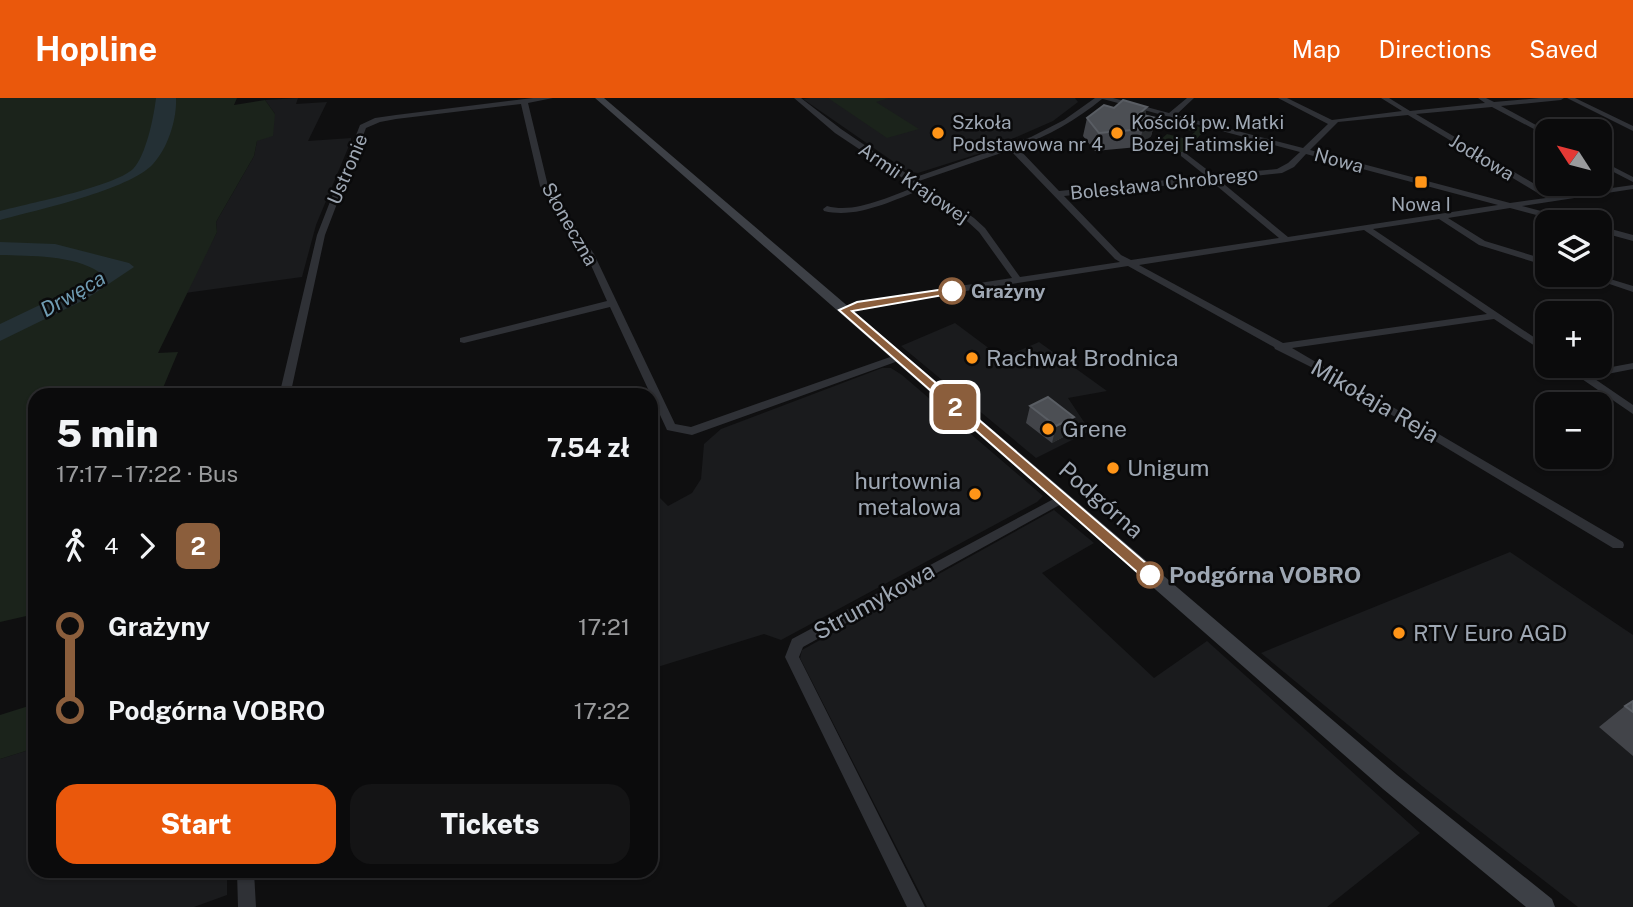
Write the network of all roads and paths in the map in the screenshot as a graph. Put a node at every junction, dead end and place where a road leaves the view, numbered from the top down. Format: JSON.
{"nodes":[{"id":1,"x":550,"y":98,"type":"edge"},
{"id":2,"x":599,"y":98,"type":"edge"},
{"id":3,"x":797,"y":98,"type":"edge"},
{"id":4,"x":1099,"y":98,"type":"edge"},
{"id":5,"x":1105,"y":98,"type":"edge"},
{"id":6,"x":1191,"y":98,"type":"edge"},
{"id":7,"x":1281,"y":98,"type":"edge"},
{"id":8,"x":1384,"y":98,"type":"edge"},
{"id":9,"x":1481,"y":98,"type":"edge"},
{"id":10,"x":1561,"y":98,"type":"edge"},
{"id":11,"x":1570,"y":98,"type":"edge"},
{"id":12,"x":524,"y":102,"type":"junction"},
{"id":13,"x":1495,"y":106,"type":"junction"},
{"id":14,"x":1411,"y":114,"type":"junction"},
{"id":15,"x":1171,"y":115,"type":"junction"},
{"id":16,"x":1331,"y":122,"type":"junction"},
{"id":17,"x":1535,"y":128,"type":"edge"},
{"id":18,"x":1633,"y":129,"type":"edge"},
{"id":19,"x":1013,"y":148,"type":"junction"},
{"id":20,"x":1304,"y":151,"type":"junction"},
{"id":21,"x":1184,"y":154,"type":"dead end"},
{"id":22,"x":1612,"y":169,"type":"edge"},
{"id":23,"x":1212,"y":179,"type":"junction"},
{"id":24,"x":1633,"y":180,"type":"edge"},
{"id":25,"x":912,"y":181,"type":"junction"},
{"id":26,"x":923,"y":187,"type":"junction"},
{"id":27,"x":1633,"y":187,"type":"edge"},
{"id":28,"x":1058,"y":194,"type":"junction"},
{"id":29,"x":1552,"y":198,"type":"junction"},
{"id":30,"x":1507,"y":205,"type":"junction"},
{"id":31,"x":827,"y":209,"type":"dead end"},
{"id":32,"x":1535,"y":212,"type":"edge"},
{"id":33,"x":1440,"y":216,"type":"junction"},
{"id":34,"x":1366,"y":228,"type":"junction"},
{"id":35,"x":1612,"y":232,"type":"edge"},
{"id":36,"x":1633,"y":238,"type":"edge"},
{"id":37,"x":1285,"y":239,"type":"junction"},
{"id":38,"x":1535,"y":259,"type":"edge"},
{"id":39,"x":1128,"y":263,"type":"junction"},
{"id":40,"x":1018,"y":281,"type":"junction"},
{"id":41,"x":1612,"y":282,"type":"edge"},
{"id":42,"x":1633,"y":289,"type":"edge"},
{"id":43,"x":613,"y":303,"type":"junction"},
{"id":44,"x":844,"y":310,"type":"junction"},
{"id":45,"x":1496,"y":316,"type":"junction"},
{"id":46,"x":464,"y":340,"type":"dead end"},
{"id":47,"x":1535,"y":343,"type":"edge"},
{"id":48,"x":1279,"y":348,"type":"junction"},
{"id":49,"x":897,"y":358,"type":"junction"},
{"id":50,"x":1633,"y":366,"type":"edge"},
{"id":51,"x":1612,"y":370,"type":"edge"},
{"id":52,"x":1586,"y":378,"type":"edge"},
{"id":53,"x":286,"y":388,"type":"edge"},
{"id":54,"x":651,"y":388,"type":"edge"},
{"id":55,"x":658,"y":403,"type":"edge"},
{"id":56,"x":1633,"y":410,"type":"edge"},
{"id":57,"x":1061,"y":499,"type":"junction"},
{"id":58,"x":1619,"y":545,"type":"dead end"},
{"id":59,"x":246,"y":878,"type":"edge"},
{"id":60,"x":247,"y":907,"type":"edge"},
{"id":61,"x":916,"y":907,"type":"edge"},
{"id":62,"x":1544,"y":907,"type":"edge"}],
"edges":[{"from":1,"to":12,"type":"street","name":"Ustronie"},
{"from":2,"to":44,"type":"main road","name":"Podgórna"},
{"from":3,"to":25,"type":"street","name":"Armii Krajowej"},
{"from":4,"to":19,"type":"street"},
{"from":5,"to":15,"type":"street","name":"Nowa"},
{"from":6,"to":15,"type":"street"},
{"from":7,"to":16,"type":"street"},
{"from":8,"to":14,"type":"street","name":"Jodłowa"},
{"from":9,"to":13,"type":"street"},
{"from":10,"to":13,"type":"street"},
{"from":11,"to":18,"type":"street"},
{"from":12,"to":43,"type":"street","name":"Słoneczna"},
{"from":12,"to":53,"type":"street","name":"Ustronie"},
{"from":13,"to":14,"type":"street"},
{"from":13,"to":17,"type":"street"},
{"from":14,"to":16,"type":"street"},
{"from":14,"to":29,"type":"street","name":"Jodłowa"},
{"from":15,"to":20,"type":"street","name":"Nowa"},
{"from":16,"to":20,"type":"street"},
{"from":19,"to":25,"type":"street"},
{"from":19,"to":28,"type":"street"},
{"from":20,"to":23,"type":"street","name":"Bolesława Chrobrego"},
{"from":20,"to":30,"type":"street","name":"Nowa"},
{"from":21,"to":23,"type":"street"},
{"from":22,"to":24,"type":"street"},
{"from":23,"to":28,"type":"street","name":"Bolesława Chrobrego"},
{"from":23,"to":37,"type":"street"},
{"from":25,"to":26,"type":"street","name":"Armii Krajowej"},
{"from":26,"to":31,"type":"street"},
{"from":26,"to":40,"type":"street","name":"Armii Krajowej"},
{"from":27,"to":29,"type":"street"},
{"from":28,"to":39,"type":"street"},
{"from":29,"to":30,"type":"street"},
{"from":30,"to":32,"type":"street","name":"Nowa"},
{"from":30,"to":33,"type":"street"},
{"from":33,"to":34,"type":"street"},
{"from":33,"to":38,"type":"street"},
{"from":34,"to":37,"type":"street"},
{"from":34,"to":45,"type":"street"},
{"from":35,"to":36,"type":"street"},
{"from":37,"to":39,"type":"street"},
{"from":39,"to":40,"type":"street"},
{"from":39,"to":48,"type":"street","name":"Mikołaja Reja"},
{"from":40,"to":44,"type":"street"},
{"from":41,"to":42,"type":"street"},
{"from":43,"to":46,"type":"street"},
{"from":43,"to":54,"type":"street","name":"Słoneczna"},
{"from":44,"to":49,"type":"main road","name":"Podgórna"},
{"from":45,"to":47,"type":"street"},
{"from":45,"to":48,"type":"street"},
{"from":48,"to":58,"type":"street","name":"Mikołaja Reja"},
{"from":49,"to":55,"type":"street","name":"Słoneczna"},
{"from":49,"to":57,"type":"main road","name":"Podgórna"},
{"from":50,"to":51,"type":"street"},
{"from":52,"to":56,"type":"street"},
{"from":57,"to":61,"type":"street","name":"Strumykowa"},
{"from":57,"to":62,"type":"main road","name":"Podgórna"},
{"from":59,"to":60,"type":"street"}]}
